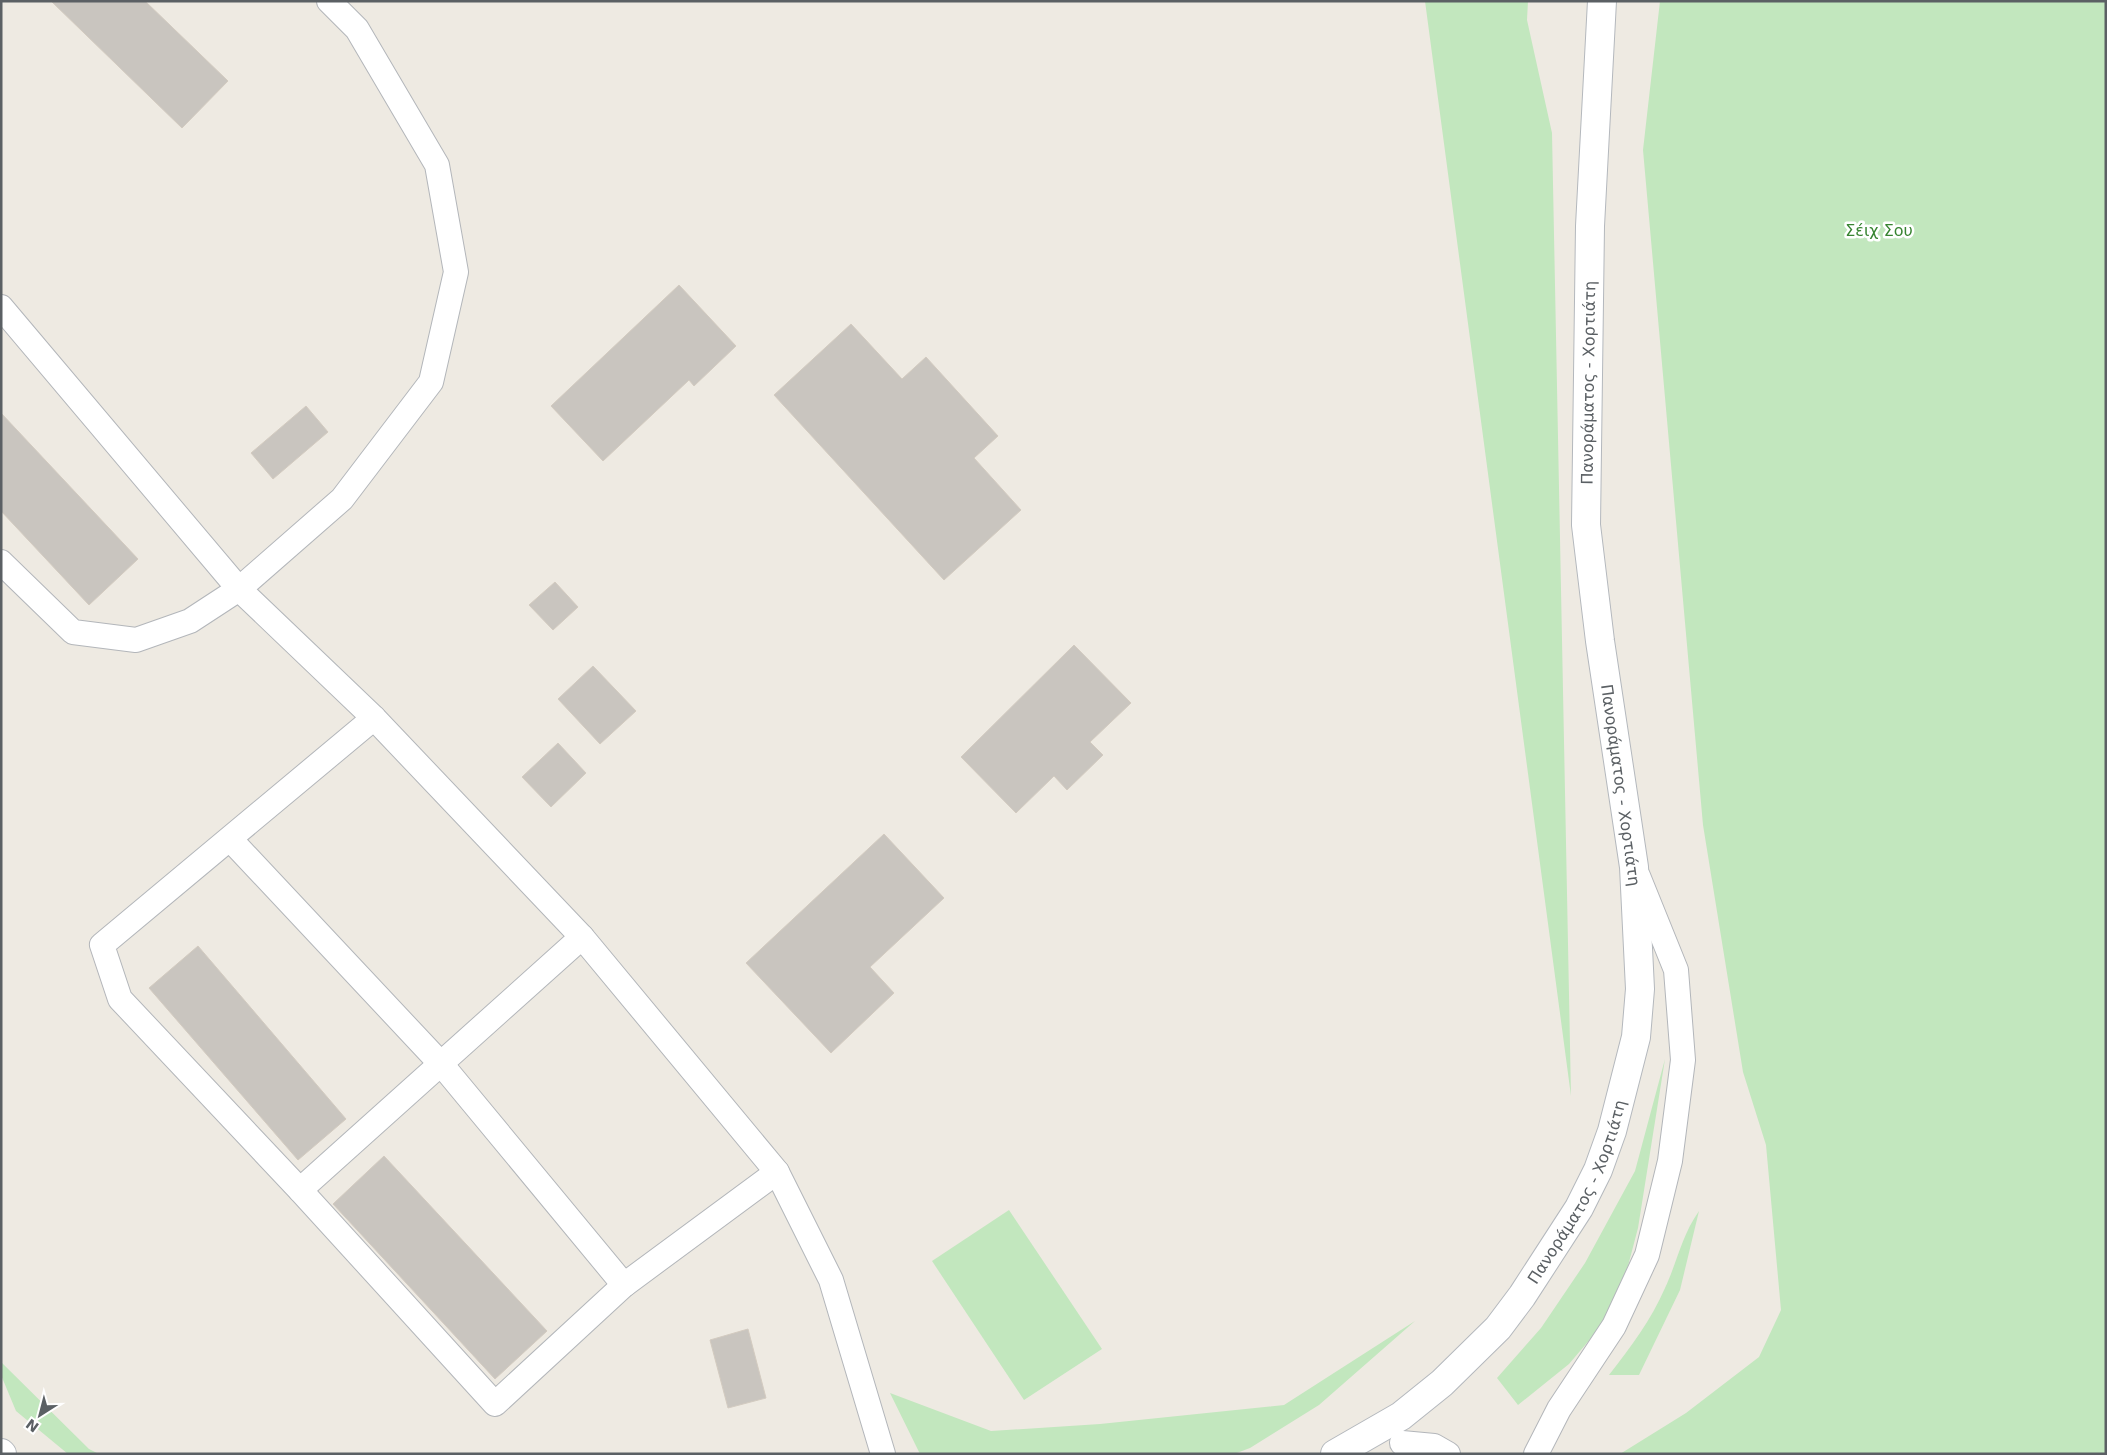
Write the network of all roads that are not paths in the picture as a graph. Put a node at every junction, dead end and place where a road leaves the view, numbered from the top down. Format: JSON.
{"nodes":[{"id":1,"x":329,"y":1,"type":"edge"},
{"id":2,"x":1602,"y":1,"type":"edge"},
{"id":3,"x":1,"y":307,"type":"edge"},
{"id":4,"x":1,"y":562,"type":"edge"},
{"id":5,"x":239,"y":589,"type":"junction"},
{"id":6,"x":374,"y":718,"type":"junction"},
{"id":7,"x":230,"y":839,"type":"junction"},
{"id":8,"x":1634,"y":867,"type":"junction"},
{"id":9,"x":582,"y":937,"type":"junction"},
{"id":10,"x":442,"y":1065,"type":"junction"},
{"id":11,"x":777,"y":1172,"type":"junction"},
{"id":12,"x":300,"y":1190,"type":"junction"},
{"id":13,"x":624,"y":1285,"type":"junction"},
{"id":14,"x":1401,"y":1416,"type":"junction"},
{"id":15,"x":1403,"y":1448,"type":"edge"},
{"id":16,"x":883,"y":1454,"type":"edge"},
{"id":17,"x":1335,"y":1454,"type":"edge"},
{"id":18,"x":1448,"y":1454,"type":"edge"},
{"id":19,"x":1536,"y":1454,"type":"edge"}],
"edges":[{"from":1,"to":5,"type":"lane"},
{"from":2,"to":8,"type":"main road","name":"Πανοράματος - Χορτιάτη"},
{"from":3,"to":5,"type":"lane"},
{"from":4,"to":5,"type":"lane"},
{"from":5,"to":6,"type":"lane"},
{"from":6,"to":7,"type":"lane"},
{"from":6,"to":9,"type":"lane"},
{"from":7,"to":10,"type":"lane"},
{"from":7,"to":12,"type":"lane"},
{"from":8,"to":14,"type":"main road","name":"Πανοράματος - Χορτιάτη"},
{"from":8,"to":19,"type":"lane"},
{"from":9,"to":10,"type":"lane"},
{"from":9,"to":11,"type":"lane"},
{"from":10,"to":12,"type":"lane"},
{"from":10,"to":13,"type":"lane"},
{"from":11,"to":13,"type":"lane"},
{"from":11,"to":16,"type":"lane"},
{"from":12,"to":13,"type":"lane"},
{"from":14,"to":15,"type":"lane"},
{"from":14,"to":17,"type":"main road","name":"Πανοράματος - Χορτιάτη"},
{"from":15,"to":18,"type":"lane"}]}
